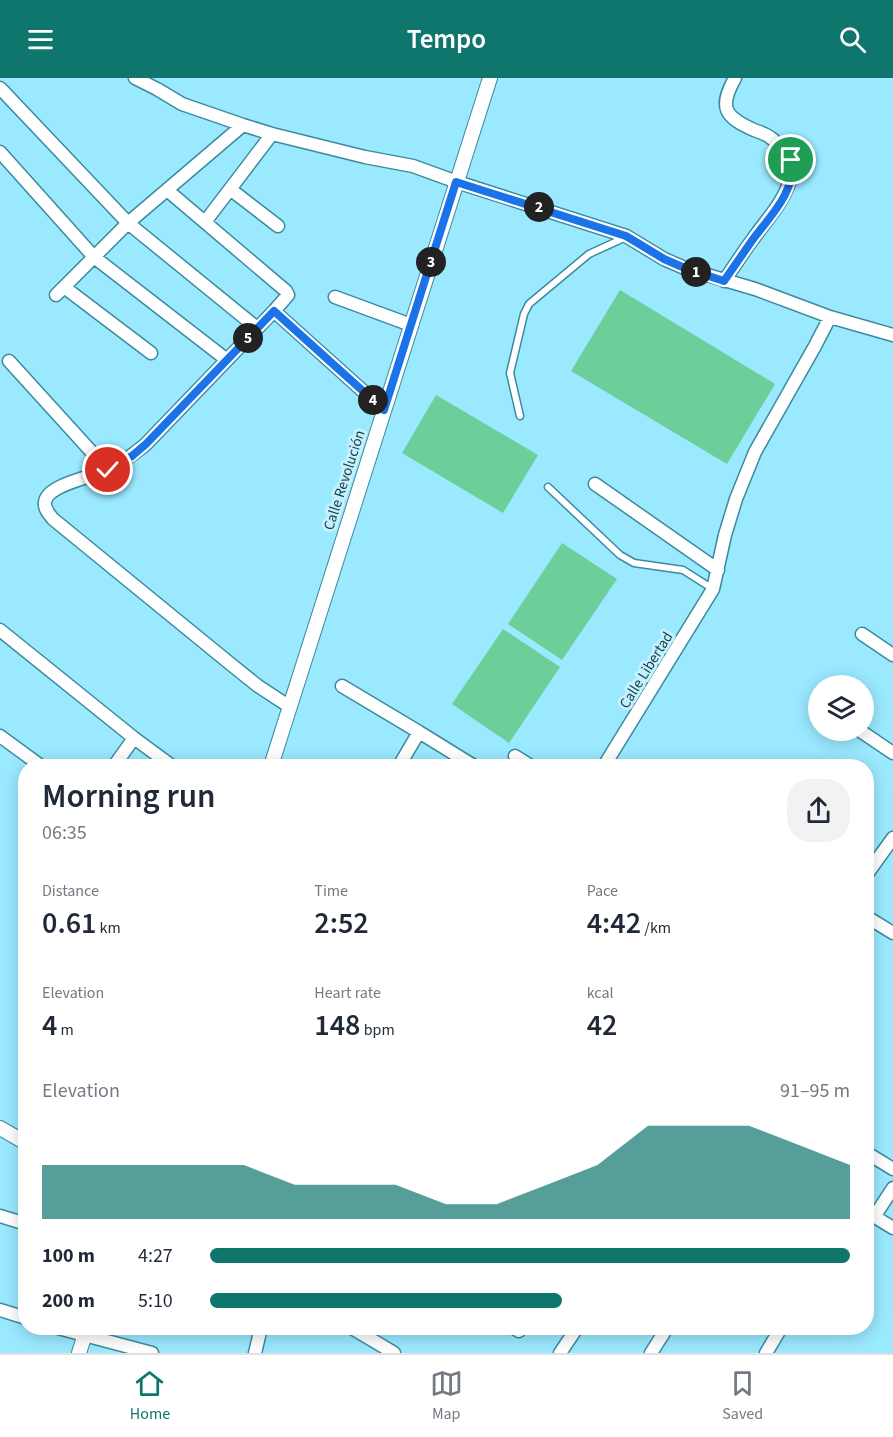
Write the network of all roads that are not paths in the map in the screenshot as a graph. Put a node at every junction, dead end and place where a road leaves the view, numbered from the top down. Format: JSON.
{"nodes":[{"id":1,"x":135,"y":78,"type":"edge"},
{"id":2,"x":490,"y":78,"type":"edge"},
{"id":3,"x":735,"y":78,"type":"edge"},
{"id":4,"x":0,"y":88,"type":"edge"},
{"id":5,"x":243,"y":125,"type":"junction"},
{"id":6,"x":272,"y":134,"type":"junction"},
{"id":7,"x":0,"y":152,"type":"edge"},
{"id":8,"x":456,"y":182,"type":"junction"},
{"id":9,"x":230,"y":189,"type":"junction"},
{"id":10,"x":167,"y":190,"type":"junction"},
{"id":11,"x":205,"y":222,"type":"junction"},
{"id":12,"x":128,"y":223,"type":"junction"},
{"id":13,"x":278,"y":226,"type":"dead end"},
{"id":14,"x":626,"y":236,"type":"junction"},
{"id":15,"x":94,"y":257,"type":"junction"},
{"id":16,"x":724,"y":281,"type":"junction"},
{"id":17,"x":335,"y":297,"type":"dead end"},
{"id":18,"x":274,"y":311,"type":"junction"},
{"id":19,"x":830,"y":316,"type":"junction"},
{"id":20,"x":411,"y":325,"type":"junction"},
{"id":21,"x":257,"y":328,"type":"junction"},
{"id":22,"x":893,"y":335,"type":"edge"},
{"id":23,"x":151,"y":353,"type":"dead end"},
{"id":24,"x":227,"y":360,"type":"junction"},
{"id":25,"x":9,"y":361,"type":"dead end"},
{"id":26,"x":384,"y":410,"type":"junction"},
{"id":27,"x":520,"y":416,"type":"dead end"},
{"id":28,"x":108,"y":470,"type":"junction"},
{"id":29,"x":595,"y":484,"type":"dead end"},
{"id":30,"x":548,"y":488,"type":"dead end"},
{"id":31,"x":718,"y":570,"type":"junction"},
{"id":32,"x":713,"y":589,"type":"junction"},
{"id":33,"x":0,"y":630,"type":"edge"},
{"id":34,"x":862,"y":634,"type":"dead end"},
{"id":35,"x":893,"y":655,"type":"edge"},
{"id":36,"x":342,"y":686,"type":"dead end"},
{"id":37,"x":290,"y":707,"type":"junction"},
{"id":38,"x":419,"y":732,"type":"junction"},
{"id":39,"x":0,"y":736,"type":"edge"},
{"id":40,"x":134,"y":738,"type":"junction"},
{"id":41,"x":874,"y":740,"type":"edge"},
{"id":42,"x":893,"y":753,"type":"edge"},
{"id":43,"x":515,"y":756,"type":"dead end"},
{"id":44,"x":31,"y":759,"type":"edge"},
{"id":45,"x":119,"y":759,"type":"edge"},
{"id":46,"x":162,"y":759,"type":"edge"},
{"id":47,"x":273,"y":759,"type":"edge"},
{"id":48,"x":403,"y":759,"type":"edge"},
{"id":49,"x":463,"y":759,"type":"edge"},
{"id":50,"x":520,"y":759,"type":"edge"},
{"id":51,"x":608,"y":759,"type":"edge"},
{"id":52,"x":891,"y":845,"type":"edge"},
{"id":53,"x":874,"y":866,"type":"edge"},
{"id":54,"x":874,"y":921,"type":"edge"},
{"id":55,"x":893,"y":933,"type":"edge"},
{"id":56,"x":0,"y":1128,"type":"edge"},
{"id":57,"x":18,"y":1138,"type":"edge"},
{"id":58,"x":874,"y":1157,"type":"edge"},
{"id":59,"x":893,"y":1169,"type":"edge"},
{"id":60,"x":893,"y":1188,"type":"edge"},
{"id":61,"x":874,"y":1210,"type":"edge"},
{"id":62,"x":0,"y":1216,"type":"edge"},
{"id":63,"x":874,"y":1216,"type":"edge"},
{"id":64,"x":18,"y":1222,"type":"edge"},
{"id":65,"x":893,"y":1228,"type":"edge"},
{"id":66,"x":0,"y":1310,"type":"edge"},
{"id":67,"x":18,"y":1316,"type":"edge"},
{"id":68,"x":85,"y":1335,"type":"edge"},
{"id":69,"x":95,"y":1335,"type":"edge"},
{"id":70,"x":259,"y":1335,"type":"edge"},
{"id":71,"x":364,"y":1335,"type":"edge"},
{"id":72,"x":572,"y":1335,"type":"edge"},
{"id":73,"x":663,"y":1335,"type":"edge"},
{"id":74,"x":777,"y":1335,"type":"edge"},
{"id":75,"x":79,"y":1353,"type":"edge"},
{"id":76,"x":152,"y":1353,"type":"edge"},
{"id":77,"x":255,"y":1353,"type":"edge"},
{"id":78,"x":394,"y":1353,"type":"edge"},
{"id":79,"x":560,"y":1353,"type":"edge"},
{"id":80,"x":651,"y":1353,"type":"edge"},
{"id":81,"x":766,"y":1353,"type":"edge"}],
"edges":[{"from":1,"to":5,"type":"street"},
{"from":2,"to":8,"type":"street","name":"Calle Revolución"},
{"from":3,"to":16,"type":"street"},
{"from":4,"to":12,"type":"street"},
{"from":5,"to":6,"type":"street"},
{"from":5,"to":10,"type":"street"},
{"from":6,"to":8,"type":"street"},
{"from":6,"to":9,"type":"street"},
{"from":7,"to":15,"type":"street"},
{"from":8,"to":14,"type":"street"},
{"from":8,"to":20,"type":"street","name":"Calle Revolución"},
{"from":9,"to":11,"type":"street"},
{"from":9,"to":13,"type":"street"},
{"from":10,"to":11,"type":"street"},
{"from":10,"to":12,"type":"street"},
{"from":11,"to":18,"type":"street"},
{"from":12,"to":15,"type":"street"},
{"from":12,"to":21,"type":"street"},
{"from":14,"to":16,"type":"street"},
{"from":14,"to":27,"type":"lane"},
{"from":15,"to":23,"type":"street"},
{"from":15,"to":24,"type":"street"},
{"from":16,"to":19,"type":"street"},
{"from":17,"to":20,"type":"street"},
{"from":18,"to":21,"type":"street"},
{"from":18,"to":26,"type":"street"},
{"from":19,"to":22,"type":"street"},
{"from":19,"to":31,"type":"street"},
{"from":20,"to":26,"type":"street","name":"Calle Revolución"},
{"from":21,"to":24,"type":"street"},
{"from":24,"to":28,"type":"street"},
{"from":25,"to":28,"type":"street"},
{"from":26,"to":37,"type":"street","name":"Calle Revolución"},
{"from":28,"to":37,"type":"street"},
{"from":29,"to":31,"type":"street"},
{"from":30,"to":32,"type":"lane"},
{"from":31,"to":32,"type":"street"},
{"from":32,"to":51,"type":"street","name":"Calle Libertad"},
{"from":33,"to":40,"type":"street"},
{"from":34,"to":35,"type":"street"},
{"from":36,"to":38,"type":"street"},
{"from":37,"to":47,"type":"street","name":"Calle Revolución"},
{"from":38,"to":48,"type":"street"},
{"from":38,"to":49,"type":"street"},
{"from":39,"to":44,"type":"street"},
{"from":40,"to":45,"type":"street"},
{"from":40,"to":46,"type":"street"},
{"from":41,"to":42,"type":"street"},
{"from":43,"to":50,"type":"street"},
{"from":52,"to":53,"type":"street"},
{"from":54,"to":55,"type":"street"},
{"from":56,"to":57,"type":"street"},
{"from":58,"to":59,"type":"street"},
{"from":60,"to":61,"type":"street"},
{"from":62,"to":64,"type":"street"},
{"from":63,"to":65,"type":"street"},
{"from":66,"to":67,"type":"street"},
{"from":68,"to":75,"type":"street"},
{"from":69,"to":76,"type":"street"},
{"from":70,"to":77,"type":"street"},
{"from":71,"to":78,"type":"street"},
{"from":72,"to":79,"type":"street"},
{"from":73,"to":80,"type":"street"},
{"from":74,"to":81,"type":"street"}]}
